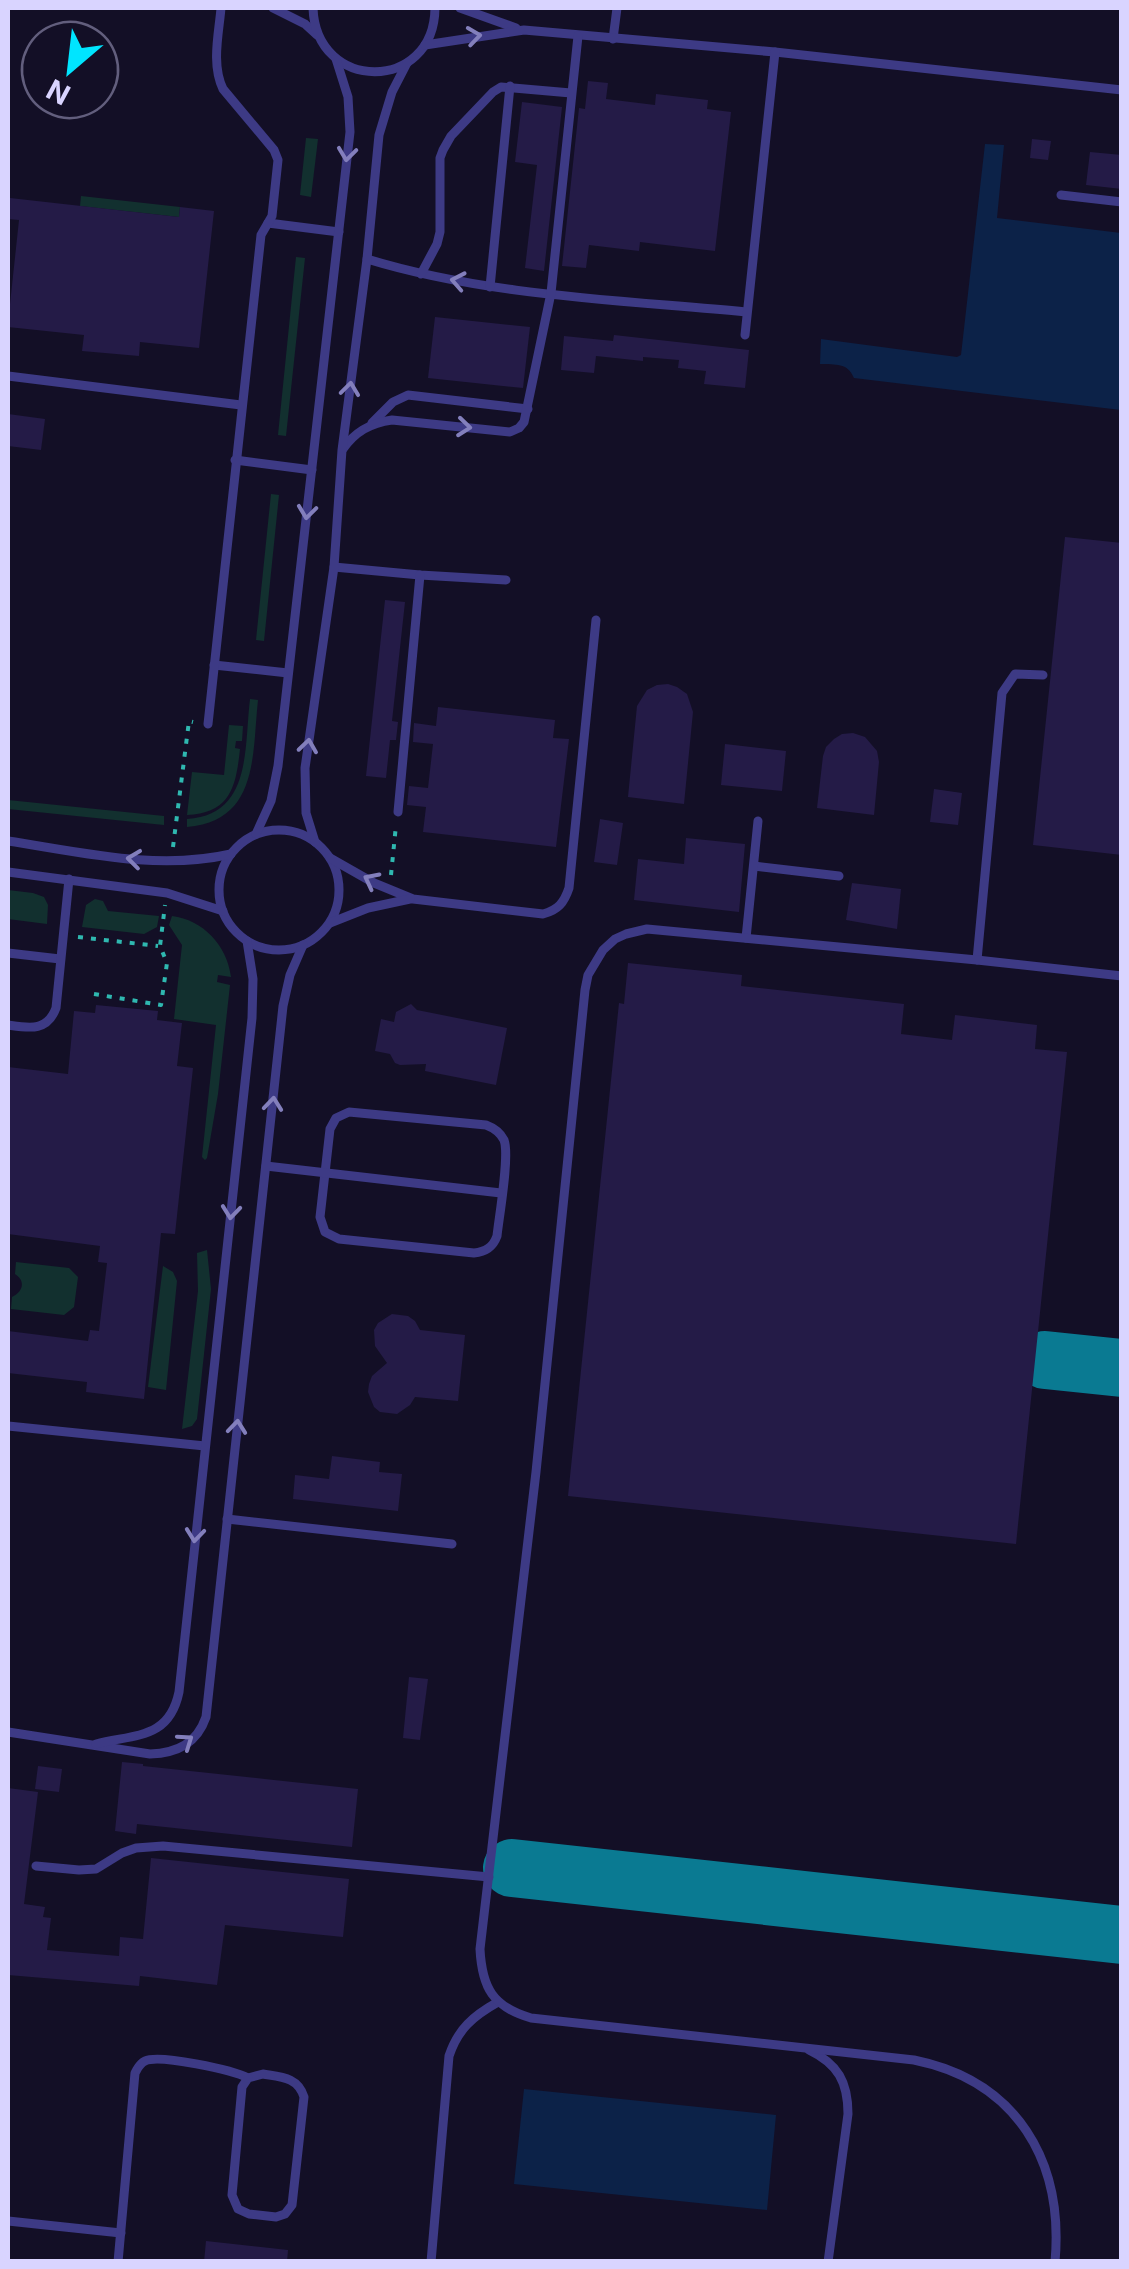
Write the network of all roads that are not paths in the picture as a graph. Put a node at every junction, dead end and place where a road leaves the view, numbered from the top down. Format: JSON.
{"nodes":[{"id":1,"x":222,"y":8,"type":"edge"},
{"id":2,"x":273,"y":8,"type":"edge"},
{"id":3,"x":314,"y":8,"type":"edge"},
{"id":4,"x":435,"y":8,"type":"edge"},
{"id":5,"x":460,"y":8,"type":"edge"},
{"id":6,"x":617,"y":8,"type":"edge"},
{"id":7,"x":524,"y":30,"type":"junction"},
{"id":8,"x":318,"y":36,"type":"junction"},
{"id":9,"x":578,"y":36,"type":"junction"},
{"id":10,"x":613,"y":39,"type":"junction"},
{"id":11,"x":426,"y":44,"type":"junction"},
{"id":12,"x":774,"y":52,"type":"junction"},
{"id":13,"x":336,"y":59,"type":"junction"},
{"id":14,"x":407,"y":63,"type":"junction"},
{"id":15,"x":510,"y":86,"type":"junction"},
{"id":16,"x":1122,"y":90,"type":"edge"},
{"id":17,"x":572,"y":93,"type":"junction"},
{"id":18,"x":1061,"y":195,"type":"dead end"},
{"id":19,"x":1122,"y":202,"type":"edge"},
{"id":20,"x":268,"y":223,"type":"junction"},
{"id":21,"x":338,"y":232,"type":"junction"},
{"id":22,"x":367,"y":259,"type":"junction"},
{"id":23,"x":421,"y":274,"type":"junction"},
{"id":24,"x":490,"y":287,"type":"junction"},
{"id":25,"x":551,"y":293,"type":"junction"},
{"id":26,"x":746,"y":312,"type":"junction"},
{"id":27,"x":745,"y":335,"type":"dead end"},
{"id":28,"x":8,"y":376,"type":"edge"},
{"id":29,"x":240,"y":405,"type":"junction"},
{"id":30,"x":528,"y":409,"type":"junction"},
{"id":31,"x":370,"y":425,"type":"junction"},
{"id":32,"x":342,"y":450,"type":"junction"},
{"id":33,"x":235,"y":460,"type":"junction"},
{"id":34,"x":312,"y":470,"type":"junction"},
{"id":35,"x":334,"y":566,"type":"junction"},
{"id":36,"x":420,"y":576,"type":"junction"},
{"id":37,"x":506,"y":580,"type":"dead end"},
{"id":38,"x":596,"y":620,"type":"dead end"},
{"id":39,"x":214,"y":665,"type":"junction"},
{"id":40,"x":288,"y":673,"type":"junction"},
{"id":41,"x":1043,"y":675,"type":"dead end"},
{"id":42,"x":208,"y":724,"type":"road end"},
{"id":43,"x":398,"y":812,"type":"road end"},
{"id":44,"x":758,"y":821,"type":"dead end"},
{"id":45,"x":256,"y":834,"type":"junction"},
{"id":46,"x":8,"y":842,"type":"edge"},
{"id":47,"x":315,"y":842,"type":"junction"},
{"id":48,"x":230,"y":854,"type":"junction"},
{"id":49,"x":330,"y":858,"type":"junction"},
{"id":50,"x":754,"y":866,"type":"junction"},
{"id":51,"x":8,"y":872,"type":"edge"},
{"id":52,"x":839,"y":876,"type":"dead end"},
{"id":53,"x":70,"y":878,"type":"junction"},
{"id":54,"x":413,"y":898,"type":"junction"},
{"id":55,"x":223,"y":911,"type":"junction"},
{"id":56,"x":329,"y":923,"type":"junction"},
{"id":57,"x":746,"y":938,"type":"junction"},
{"id":58,"x":248,"y":941,"type":"junction"},
{"id":59,"x":303,"y":945,"type":"junction"},
{"id":60,"x":8,"y":953,"type":"edge"},
{"id":61,"x":60,"y":959,"type":"junction"},
{"id":62,"x":977,"y":960,"type":"junction"},
{"id":63,"x":1122,"y":976,"type":"edge"},
{"id":64,"x":8,"y":1025,"type":"edge"},
{"id":65,"x":266,"y":1166,"type":"junction"},
{"id":66,"x":325,"y":1173,"type":"junction"},
{"id":67,"x":501,"y":1193,"type":"junction"},
{"id":68,"x":8,"y":1426,"type":"edge"},
{"id":69,"x":205,"y":1446,"type":"junction"},
{"id":70,"x":228,"y":1519,"type":"junction"},
{"id":71,"x":452,"y":1544,"type":"dead end"},
{"id":72,"x":8,"y":1732,"type":"edge"},
{"id":73,"x":93,"y":1745,"type":"junction"},
{"id":74,"x":36,"y":1866,"type":"dead end"},
{"id":75,"x":488,"y":1877,"type":"junction"},
{"id":76,"x":498,"y":2002,"type":"junction"},
{"id":77,"x":797,"y":2046,"type":"junction"},
{"id":78,"x":248,"y":2078,"type":"junction"},
{"id":79,"x":8,"y":2221,"type":"edge"},
{"id":80,"x":121,"y":2233,"type":"junction"},
{"id":81,"x":118,"y":2262,"type":"edge"},
{"id":82,"x":431,"y":2262,"type":"edge"},
{"id":83,"x":828,"y":2262,"type":"edge"},
{"id":84,"x":1056,"y":2262,"type":"edge"}],
"edges":[{"from":1,"to":20,"type":"lane"},
{"from":2,"to":8,"type":"lane"},
{"from":3,"to":8,"type":"lane"},
{"from":4,"to":11,"type":"lane"},
{"from":5,"to":7,"type":"lane"},
{"from":6,"to":10,"type":"lane"},
{"from":7,"to":9,"type":"lane"},
{"from":11,"to":7,"type":"lane","one_way":true},
{"from":8,"to":13,"type":"lane"},
{"from":9,"to":10,"type":"lane"},
{"from":9,"to":17,"type":"lane"},
{"from":10,"to":12,"type":"lane"},
{"from":11,"to":14,"type":"lane"},
{"from":12,"to":16,"type":"lane"},
{"from":12,"to":26,"type":"lane"},
{"from":13,"to":14,"type":"lane"},
{"from":13,"to":21,"type":"lane","one_way":true},
{"from":14,"to":22,"type":"lane"},
{"from":15,"to":17,"type":"lane"},
{"from":15,"to":23,"type":"lane"},
{"from":15,"to":24,"type":"lane"},
{"from":17,"to":25,"type":"lane"},
{"from":18,"to":19,"type":"lane"},
{"from":20,"to":21,"type":"lane"},
{"from":20,"to":29,"type":"lane"},
{"from":21,"to":34,"type":"lane"},
{"from":22,"to":23,"type":"lane"},
{"from":32,"to":22,"type":"lane","one_way":true},
{"from":24,"to":23,"type":"lane","one_way":true},
{"from":24,"to":25,"type":"lane"},
{"from":25,"to":26,"type":"lane"},
{"from":25,"to":30,"type":"lane"},
{"from":26,"to":27,"type":"lane"},
{"from":28,"to":29,"type":"lane"},
{"from":29,"to":33,"type":"lane"},
{"from":30,"to":31,"type":"lane"},
{"from":31,"to":30,"type":"lane","one_way":true},
{"from":31,"to":32,"type":"lane"},
{"from":32,"to":35,"type":"lane"},
{"from":33,"to":34,"type":"lane"},
{"from":33,"to":39,"type":"lane"},
{"from":34,"to":40,"type":"lane","one_way":true},
{"from":35,"to":36,"type":"lane"},
{"from":47,"to":35,"type":"lane","one_way":true},
{"from":36,"to":37,"type":"lane"},
{"from":36,"to":43,"type":"lane"},
{"from":38,"to":54,"type":"lane"},
{"from":39,"to":40,"type":"lane"},
{"from":39,"to":42,"type":"lane"},
{"from":40,"to":45,"type":"lane"},
{"from":41,"to":62,"type":"lane"},
{"from":44,"to":50,"type":"lane"},
{"from":45,"to":47,"type":"lane"},
{"from":45,"to":48,"type":"lane"},
{"from":48,"to":46,"type":"lane","one_way":true},
{"from":47,"to":49,"type":"lane"},
{"from":48,"to":55,"type":"lane"},
{"from":54,"to":49,"type":"lane","one_way":true},
{"from":49,"to":56,"type":"lane"},
{"from":50,"to":52,"type":"lane"},
{"from":50,"to":57,"type":"lane"},
{"from":51,"to":53,"type":"lane"},
{"from":53,"to":55,"type":"lane"},
{"from":53,"to":61,"type":"lane"},
{"from":54,"to":56,"type":"lane"},
{"from":55,"to":58,"type":"lane"},
{"from":56,"to":59,"type":"lane"},
{"from":57,"to":62,"type":"lane"},
{"from":57,"to":75,"type":"lane"},
{"from":58,"to":59,"type":"lane"},
{"from":58,"to":69,"type":"lane","one_way":true},
{"from":65,"to":59,"type":"lane","one_way":true},
{"from":60,"to":61,"type":"lane"},
{"from":61,"to":64,"type":"lane"},
{"from":62,"to":63,"type":"lane"},
{"from":65,"to":66,"type":"lane"},
{"from":70,"to":65,"type":"lane","one_way":true},
{"from":66,"to":67,"type":"lane"},
{"from":66,"to":67,"type":"lane"},
{"from":66,"to":67,"type":"lane"},
{"from":68,"to":69,"type":"lane"},
{"from":69,"to":73,"type":"lane","one_way":true},
{"from":70,"to":71,"type":"lane"},
{"from":73,"to":70,"type":"lane","one_way":true},
{"from":72,"to":73,"type":"lane"},
{"from":74,"to":75,"type":"lane"},
{"from":75,"to":76,"type":"lane"},
{"from":76,"to":77,"type":"lane"},
{"from":76,"to":82,"type":"lane"},
{"from":77,"to":83,"type":"lane"},
{"from":77,"to":84,"type":"lane"},
{"from":78,"to":78,"type":"lane"},
{"from":78,"to":80,"type":"lane"},
{"from":79,"to":80,"type":"lane"},
{"from":80,"to":81,"type":"lane"}]}
